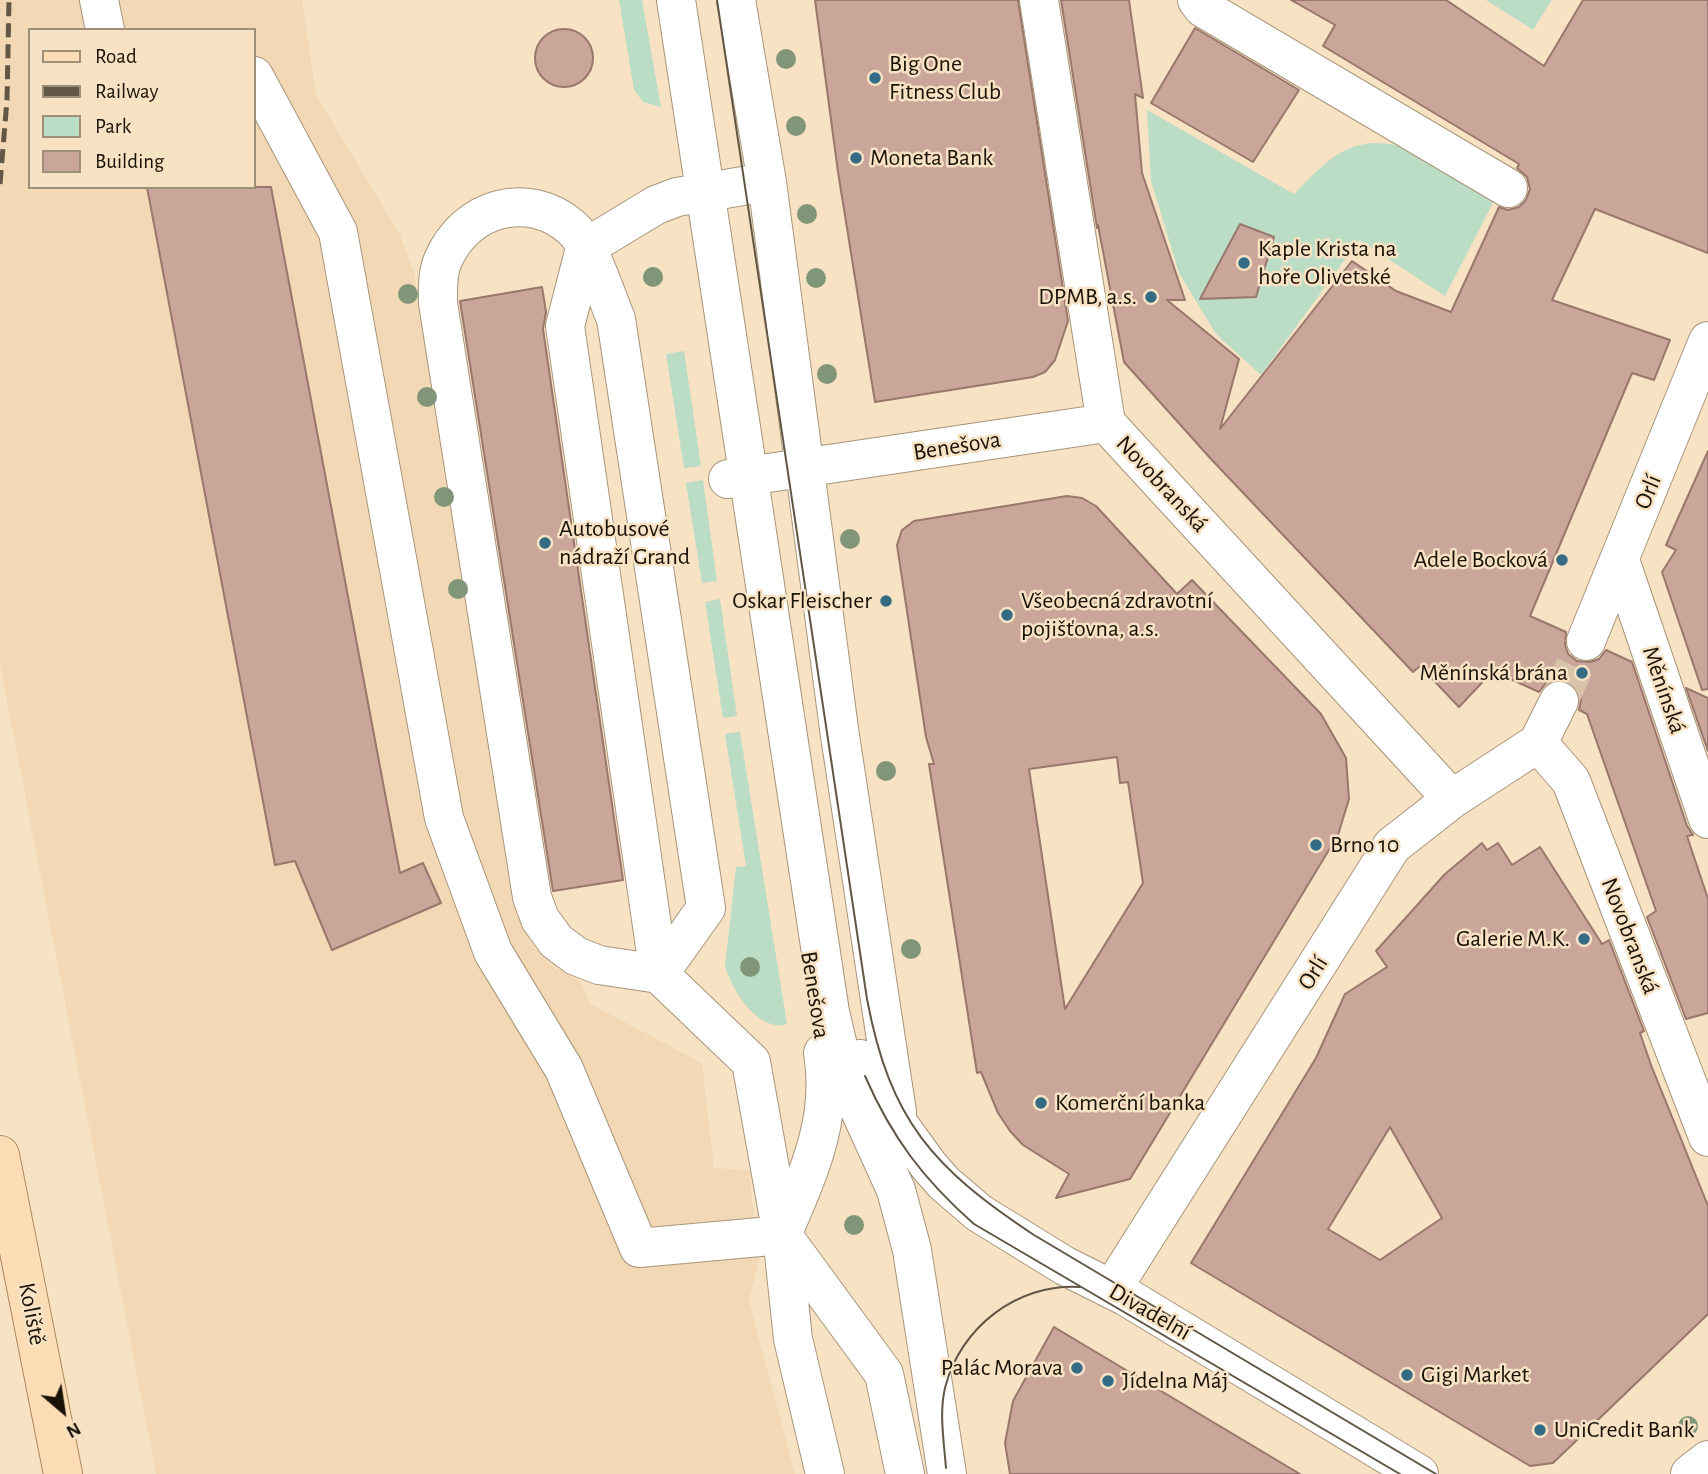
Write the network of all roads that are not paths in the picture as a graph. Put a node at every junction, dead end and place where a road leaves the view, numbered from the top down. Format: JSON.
{"nodes":[{"id":1,"x":99,"y":0,"type":"edge"},
{"id":2,"x":662,"y":0,"type":"edge"},
{"id":3,"x":677,"y":0,"type":"edge"},
{"id":4,"x":697,"y":0,"type":"edge"},
{"id":5,"x":736,"y":0,"type":"edge"},
{"id":6,"x":1039,"y":0,"type":"edge"},
{"id":7,"x":1197,"y":0,"type":"edge"},
{"id":8,"x":105,"y":28,"type":"edge"},
{"id":9,"x":256,"y":80,"type":"edge"},
{"id":10,"x":767,"y":182,"type":"junction"},
{"id":11,"x":1508,"y":188,"type":"dead end"},
{"id":12,"x":705,"y":192,"type":"junction"},
{"id":13,"x":585,"y":248,"type":"junction"},
{"id":14,"x":1708,"y":341,"type":"edge"},
{"id":15,"x":1106,"y":423,"type":"junction"},
{"id":16,"x":807,"y":466,"type":"junction"},
{"id":17,"x":748,"y":476,"type":"junction"},
{"id":18,"x":745,"y":524,"type":"junction"},
{"id":19,"x":1620,"y":561,"type":"junction"},
{"id":20,"x":765,"y":584,"type":"junction"},
{"id":21,"x":782,"y":632,"type":"junction"},
{"id":22,"x":1586,"y":641,"type":"tunnel mouth"},
{"id":23,"x":1559,"y":701,"type":"tunnel mouth"},
{"id":24,"x":839,"y":729,"type":"junction"},
{"id":25,"x":1538,"y":743,"type":"junction"},
{"id":26,"x":1452,"y":799,"type":"junction"},
{"id":27,"x":1708,"y":819,"type":"edge"},
{"id":28,"x":799,"y":894,"type":"junction"},
{"id":29,"x":822,"y":955,"type":"junction"},
{"id":30,"x":659,"y":974,"type":"junction"},
{"id":31,"x":848,"y":1009,"type":"junction"},
{"id":32,"x":902,"y":1127,"type":"junction"},
{"id":33,"x":1708,"y":1137,"type":"edge"},
{"id":34,"x":0,"y":1155,"type":"edge"},
{"id":35,"x":782,"y":1234,"type":"junction"},
{"id":36,"x":1112,"y":1289,"type":"junction"},
{"id":37,"x":1708,"y":1460,"type":"edge"},
{"id":38,"x":63,"y":1474,"type":"edge"},
{"id":39,"x":825,"y":1474,"type":"edge"},
{"id":40,"x":905,"y":1474,"type":"edge"},
{"id":41,"x":947,"y":1474,"type":"edge"},
{"id":42,"x":1419,"y":1474,"type":"edge"},
{"id":43,"x":1690,"y":1474,"type":"edge"}],
"edges":[{"from":1,"to":8,"type":"street"},
{"from":2,"to":12,"type":"street","name":"Benešova"},
{"from":3,"to":12,"type":"street"},
{"from":4,"to":12,"type":"street"},
{"from":5,"to":10,"type":"street"},
{"from":6,"to":15,"type":"street","name":"Novobranská"},
{"from":7,"to":11,"type":"street"},
{"from":9,"to":35,"type":"street"},
{"from":10,"to":12,"type":"street"},
{"from":10,"to":16,"type":"street"},
{"from":12,"to":13,"type":"street"},
{"from":12,"to":17,"type":"street","name":"Benešova"},
{"from":13,"to":30,"type":"street"},
{"from":13,"to":30,"type":"street"},
{"from":13,"to":30,"type":"street"},
{"from":14,"to":19,"type":"street","name":"Orlí"},
{"from":15,"to":16,"type":"street","name":"Benešova"},
{"from":15,"to":26,"type":"street","name":"Novobranská"},
{"from":16,"to":17,"type":"street","name":"Benešova"},
{"from":16,"to":24,"type":"street"},
{"from":17,"to":18,"type":"street","name":"Benešova"},
{"from":17,"to":24,"type":"street"},
{"from":18,"to":20,"type":"street"},
{"from":18,"to":21,"type":"street"},
{"from":18,"to":28,"type":"street","name":"Benešova"},
{"from":19,"to":22,"type":"street","name":"Orlí"},
{"from":19,"to":27,"type":"street","name":"Měnínská"},
{"from":20,"to":21,"type":"street"},
{"from":20,"to":29,"type":"street"},
{"from":21,"to":31,"type":"street"},
{"from":23,"to":25,"type":"street"},
{"from":24,"to":32,"type":"street"},
{"from":25,"to":26,"type":"street","name":"Orlí"},
{"from":25,"to":33,"type":"street","name":"Novobranská"},
{"from":26,"to":36,"type":"street","name":"Orlí"},
{"from":28,"to":29,"type":"street"},
{"from":28,"to":35,"type":"street","name":"Benešova"},
{"from":29,"to":31,"type":"street"},
{"from":29,"to":41,"type":"street"},
{"from":30,"to":35,"type":"street"},
{"from":31,"to":32,"type":"street","name":"Divadelní"},
{"from":32,"to":36,"type":"street","name":"Divadelní"},
{"from":34,"to":38,"type":"main road","name":"Koliště"},
{"from":35,"to":39,"type":"street"},
{"from":35,"to":40,"type":"street"},
{"from":36,"to":42,"type":"street","name":"Divadelní"},
{"from":37,"to":43,"type":"street"}]}
